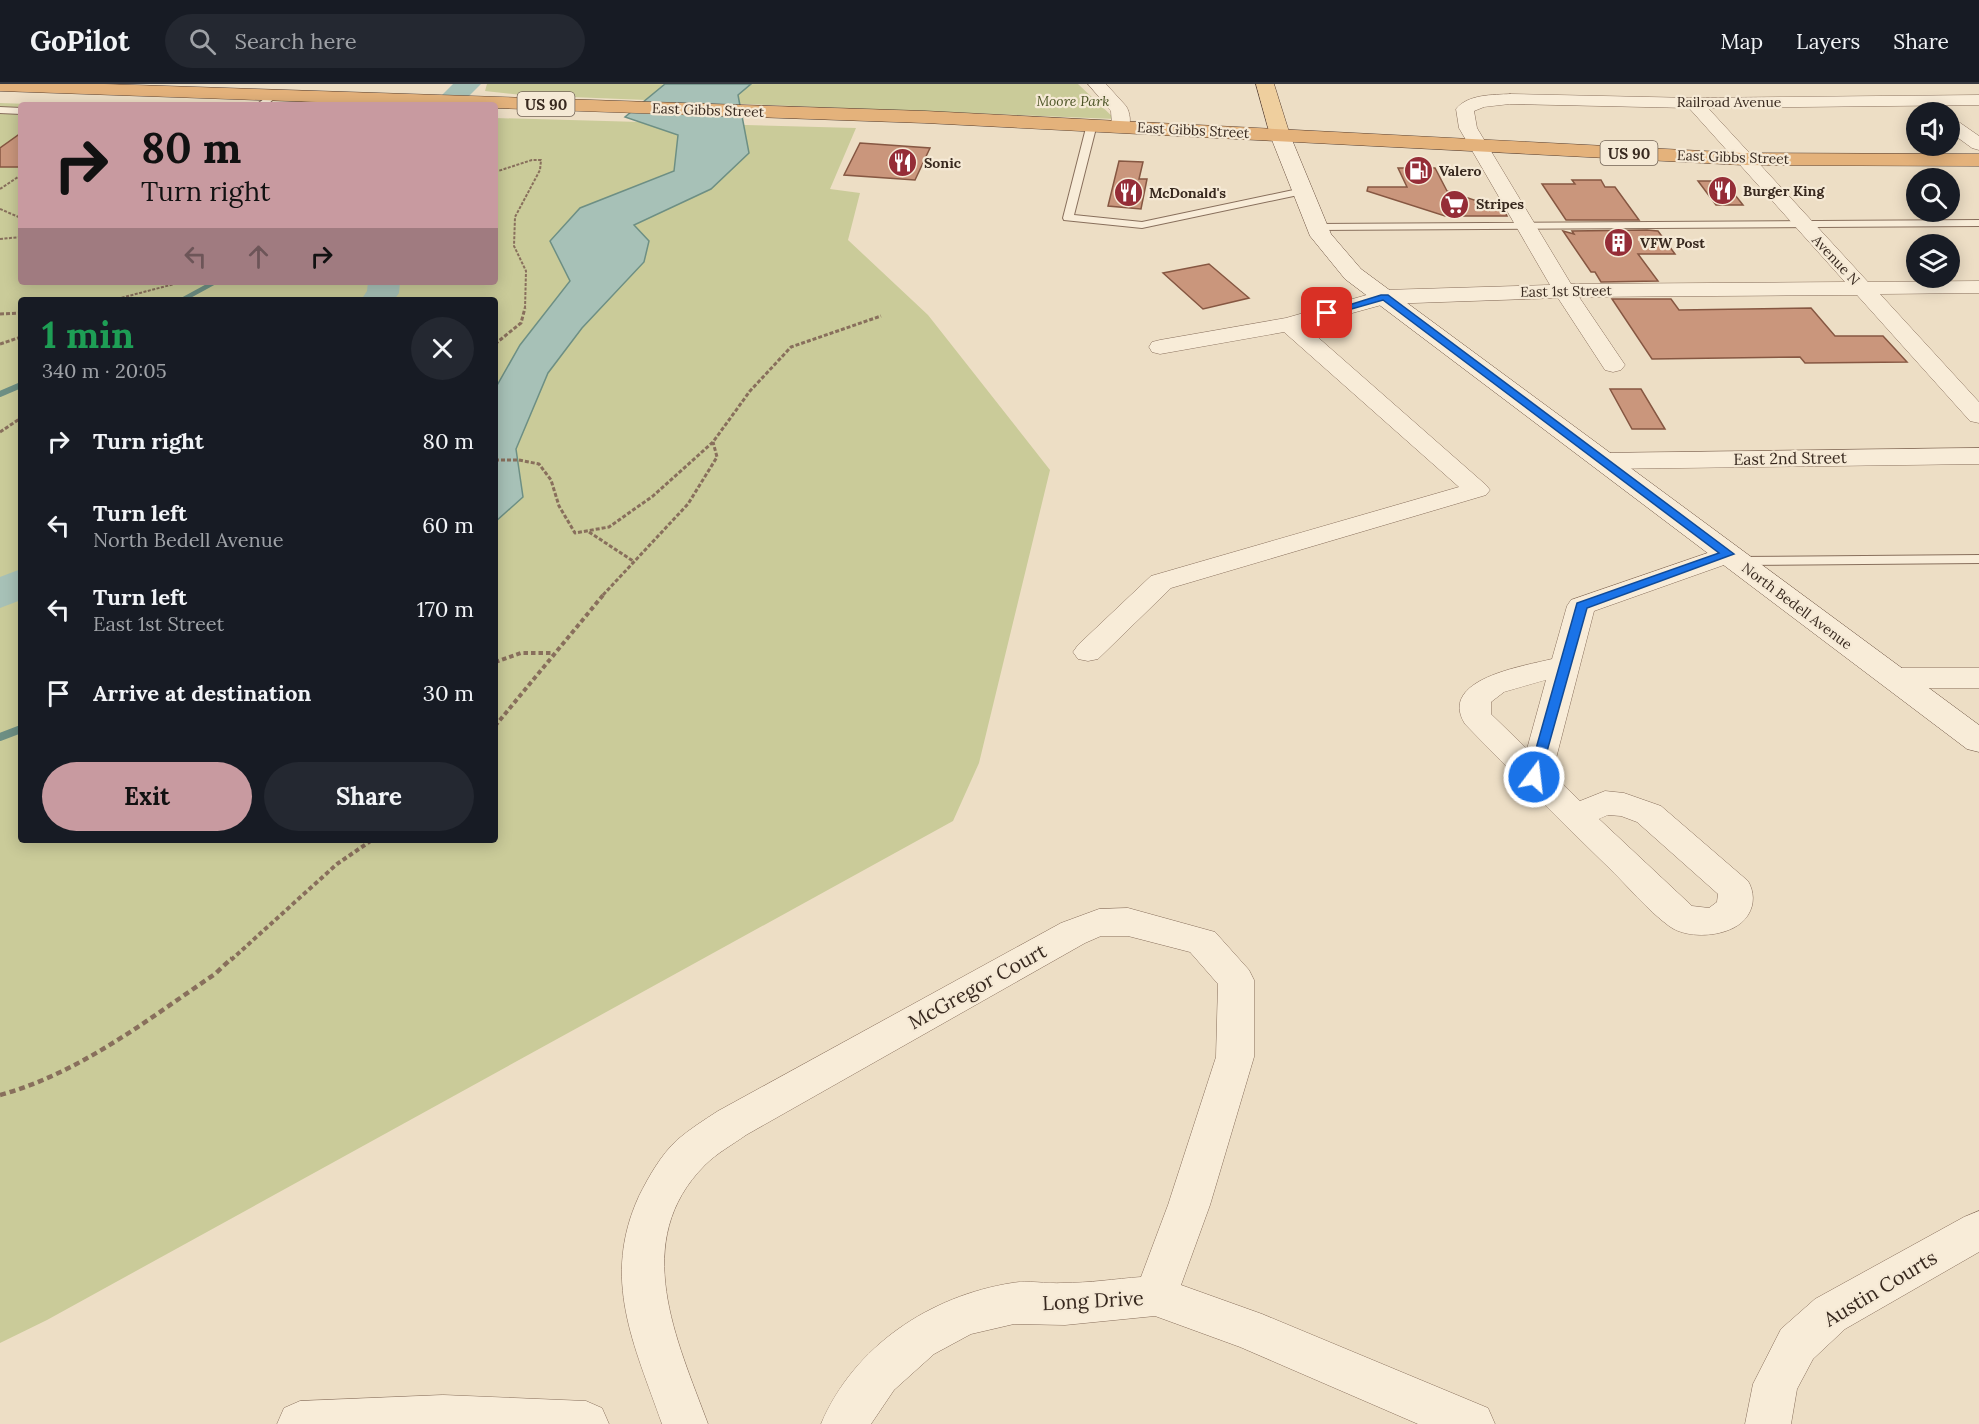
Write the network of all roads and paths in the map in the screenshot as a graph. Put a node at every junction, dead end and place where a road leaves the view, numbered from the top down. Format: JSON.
{"nodes":[{"id":1,"x":1097,"y":84,"type":"edge"},
{"id":2,"x":1265,"y":84,"type":"edge"},
{"id":3,"x":0,"y":86,"type":"edge"},
{"id":4,"x":267,"y":100,"type":"edge"},
{"id":5,"x":1915,"y":100,"type":"junction"},
{"id":6,"x":1979,"y":100,"type":"edge"},
{"id":7,"x":493,"y":102,"type":"edge"},
{"id":8,"x":498,"y":102,"type":"edge"},
{"id":9,"x":1918,"y":102,"type":"edge"},
{"id":10,"x":1694,"y":103,"type":"junction"},
{"id":11,"x":0,"y":110,"type":"edge"},
{"id":12,"x":18,"y":111,"type":"edge"},
{"id":13,"x":1092,"y":124,"type":"junction"},
{"id":14,"x":1121,"y":126,"type":"junction"},
{"id":15,"x":1960,"y":131,"type":"edge"},
{"id":16,"x":1280,"y":135,"type":"junction"},
{"id":17,"x":1979,"y":144,"type":"edge"},
{"id":18,"x":1480,"y":146,"type":"junction"},
{"id":19,"x":1743,"y":159,"type":"junction"},
{"id":20,"x":1979,"y":160,"type":"edge"},
{"id":21,"x":498,"y":171,"type":"edge"},
{"id":22,"x":18,"y":178,"type":"edge"},
{"id":23,"x":0,"y":189,"type":"edge"},
{"id":24,"x":1303,"y":191,"type":"junction"},
{"id":25,"x":0,"y":209,"type":"edge"},
{"id":26,"x":18,"y":217,"type":"edge"},
{"id":27,"x":1979,"y":223,"type":"edge"},
{"id":28,"x":1804,"y":225,"type":"junction"},
{"id":29,"x":1527,"y":226,"type":"junction"},
{"id":30,"x":1317,"y":227,"type":"junction"},
{"id":31,"x":18,"y":237,"type":"edge"},
{"id":32,"x":0,"y":239,"type":"edge"},
{"id":33,"x":170,"y":285,"type":"edge"},
{"id":34,"x":1979,"y":287,"type":"edge"},
{"id":35,"x":1863,"y":289,"type":"junction"},
{"id":36,"x":1564,"y":291,"type":"junction"},
{"id":37,"x":124,"y":297,"type":"edge"},
{"id":38,"x":1384,"y":297,"type":"junction"},
{"id":39,"x":18,"y":313,"type":"edge"},
{"id":40,"x":0,"y":314,"type":"edge"},
{"id":41,"x":881,"y":316,"type":"dead end"},
{"id":42,"x":1290,"y":324,"type":"junction"},
{"id":43,"x":18,"y":338,"type":"edge"},
{"id":44,"x":498,"y":342,"type":"edge"},
{"id":45,"x":0,"y":344,"type":"edge"},
{"id":46,"x":1160,"y":347,"type":"dead end"},
{"id":47,"x":1614,"y":365,"type":"dead end"},
{"id":48,"x":1979,"y":416,"type":"edge"},
{"id":49,"x":18,"y":420,"type":"edge"},
{"id":50,"x":0,"y":432,"type":"edge"},
{"id":51,"x":713,"y":442,"type":"junction"},
{"id":52,"x":1979,"y":456,"type":"edge"},
{"id":53,"x":498,"y":460,"type":"edge"},
{"id":54,"x":1602,"y":461,"type":"junction"},
{"id":55,"x":589,"y":532,"type":"junction"},
{"id":56,"x":1732,"y":558,"type":"junction"},
{"id":57,"x":1979,"y":560,"type":"edge"},
{"id":58,"x":633,"y":561,"type":"junction"},
{"id":59,"x":1088,"y":652,"type":"dead end"},
{"id":60,"x":553,"y":653,"type":"junction"},
{"id":61,"x":498,"y":661,"type":"edge"},
{"id":62,"x":1565,"y":665,"type":"junction"},
{"id":63,"x":1894,"y":678,"type":"junction"},
{"id":64,"x":1979,"y":678,"type":"edge"},
{"id":65,"x":498,"y":722,"type":"edge"},
{"id":66,"x":1979,"y":741,"type":"edge"},
{"id":67,"x":1534,"y":777,"type":"junction"},
{"id":68,"x":1575,"y":816,"type":"junction"},
{"id":69,"x":368,"y":843,"type":"edge"},
{"id":70,"x":0,"y":1095,"type":"edge"},
{"id":71,"x":1979,"y":1230,"type":"edge"},
{"id":72,"x":1155,"y":1296,"type":"junction"},
{"id":73,"x":300,"y":1424,"type":"edge"},
{"id":74,"x":586,"y":1424,"type":"edge"},
{"id":75,"x":685,"y":1424,"type":"edge"},
{"id":76,"x":844,"y":1424,"type":"edge"},
{"id":77,"x":1472,"y":1424,"type":"edge"},
{"id":78,"x":1768,"y":1424,"type":"edge"}],
"edges":[{"from":1,"to":14,"type":"street"},
{"from":2,"to":16,"type":"main road","name":"North Bedell Avenue"},
{"from":3,"to":4,"type":"highway","number":"US 90"},
{"from":4,"to":7,"type":"highway","name":"East Gibbs Street","number":"US 90"},
{"from":5,"to":6,"type":"street","name":"Railroad Avenue"},
{"from":5,"to":9,"type":"street"},
{"from":5,"to":10,"type":"street","name":"Railroad Avenue"},
{"from":8,"to":13,"type":"highway","name":"East Gibbs Street","number":"US 90"},
{"from":10,"to":18,"type":"street","name":"Railroad Avenue"},
{"from":10,"to":19,"type":"street","name":"Avenue N"},
{"from":11,"to":12,"type":"lane"},
{"from":13,"to":14,"type":"highway","name":"East Gibbs Street","number":"US 90"},
{"from":13,"to":24,"type":"lane"},
{"from":14,"to":16,"type":"highway","name":"East Gibbs Street","number":"US 90"},
{"from":15,"to":17,"type":"street"},
{"from":16,"to":18,"type":"highway","name":"East Gibbs Street","number":"US 90"},
{"from":16,"to":24,"type":"main road","name":"North Bedell Avenue"},
{"from":18,"to":19,"type":"highway","name":"East Gibbs Street","number":"US 90"},
{"from":18,"to":29,"type":"street"},
{"from":19,"to":20,"type":"highway","name":"East Gibbs Street","number":"US 90"},
{"from":19,"to":28,"type":"street","name":"Avenue N"},
{"from":21,"to":44,"type":"path"},
{"from":22,"to":23,"type":"path"},
{"from":24,"to":30,"type":"main road","name":"North Bedell Avenue"},
{"from":25,"to":26,"type":"path"},
{"from":27,"to":28,"type":"lane"},
{"from":28,"to":29,"type":"lane"},
{"from":28,"to":35,"type":"street","name":"Avenue N"},
{"from":29,"to":30,"type":"lane"},
{"from":29,"to":36,"type":"street"},
{"from":30,"to":38,"type":"main road","name":"North Bedell Avenue"},
{"from":31,"to":32,"type":"path"},
{"from":33,"to":37,"type":"path"},
{"from":34,"to":35,"type":"street","name":"East 1st Street"},
{"from":35,"to":36,"type":"street","name":"East 1st Street"},
{"from":35,"to":48,"type":"street","name":"Avenue N"},
{"from":36,"to":38,"type":"street","name":"East 1st Street"},
{"from":36,"to":47,"type":"street"},
{"from":38,"to":42,"type":"street","name":"East 1st Street"},
{"from":38,"to":54,"type":"main road","name":"North Bedell Avenue"},
{"from":39,"to":40,"type":"path"},
{"from":41,"to":51,"type":"path"},
{"from":42,"to":46,"type":"street","name":"East 1st Street"},
{"from":42,"to":59,"type":"street"},
{"from":43,"to":45,"type":"path"},
{"from":49,"to":50,"type":"path"},
{"from":51,"to":55,"type":"path"},
{"from":51,"to":58,"type":"path"},
{"from":52,"to":54,"type":"street","name":"East 2nd Street"},
{"from":53,"to":55,"type":"path"},
{"from":54,"to":56,"type":"main road","name":"North Bedell Avenue"},
{"from":55,"to":58,"type":"path"},
{"from":56,"to":57,"type":"lane"},
{"from":56,"to":62,"type":"street"},
{"from":56,"to":63,"type":"main road","name":"North Bedell Avenue"},
{"from":58,"to":60,"type":"path"},
{"from":60,"to":61,"type":"path"},
{"from":60,"to":65,"type":"path"},
{"from":62,"to":67,"type":"street"},
{"from":62,"to":67,"type":"street"},
{"from":63,"to":64,"type":"street"},
{"from":63,"to":66,"type":"main road","name":"North Bedell Avenue"},
{"from":67,"to":68,"type":"street"},
{"from":68,"to":68,"type":"street"},
{"from":69,"to":70,"type":"path"},
{"from":71,"to":78,"type":"street","name":"Austin Courts"},
{"from":72,"to":75,"type":"street","name":"McGregor Court"},
{"from":72,"to":76,"type":"street","name":"Long Drive"},
{"from":72,"to":77,"type":"street","name":"Long Drive"},
{"from":73,"to":74,"type":"street"}]}
